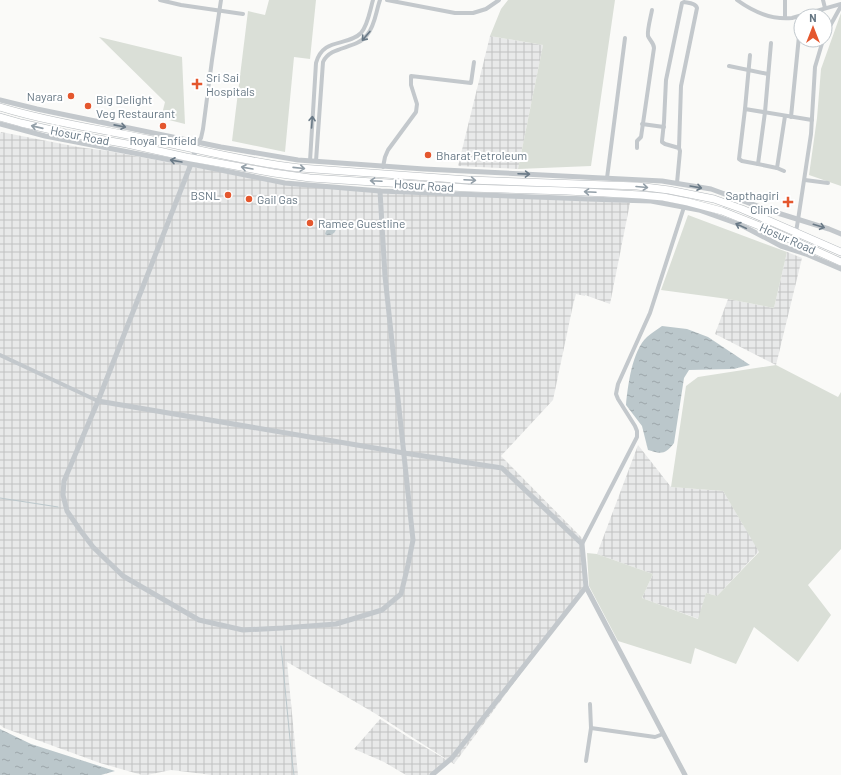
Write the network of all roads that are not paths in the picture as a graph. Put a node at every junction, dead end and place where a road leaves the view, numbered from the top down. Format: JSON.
{"nodes":[{"id":1,"x":160,"y":0,"type":"edge"},
{"id":2,"x":221,"y":0,"type":"edge"},
{"id":3,"x":373,"y":0,"type":"edge"},
{"id":4,"x":380,"y":0,"type":"edge"},
{"id":5,"x":387,"y":0,"type":"edge"},
{"id":6,"x":499,"y":0,"type":"edge"},
{"id":7,"x":737,"y":0,"type":"edge"},
{"id":8,"x":785,"y":0,"type":"edge"},
{"id":9,"x":823,"y":0,"type":"edge"},
{"id":10,"x":841,"y":5,"type":"edge"},
{"id":11,"x":825,"y":8,"type":"joint"},
{"id":12,"x":220,"y":10,"type":"junction"},
{"id":13,"x":652,"y":10,"type":"dead end"},
{"id":14,"x":243,"y":14,"type":"dead end"},
{"id":15,"x":785,"y":18,"type":"junction"},
{"id":16,"x":793,"y":18,"type":"edge"},
{"id":17,"x":833,"y":20,"type":"edge"},
{"id":18,"x":625,"y":38,"type":"dead end"},
{"id":19,"x":771,"y":43,"type":"dead end"},
{"id":20,"x":798,"y":48,"type":"edge"},
{"id":21,"x":821,"y":48,"type":"edge"},
{"id":22,"x":750,"y":55,"type":"dead end"},
{"id":23,"x":474,"y":62,"type":"dead end"},
{"id":24,"x":729,"y":66,"type":"dead end"},
{"id":25,"x":748,"y":70,"type":"junction"},
{"id":26,"x":768,"y":74,"type":"junction"},
{"id":27,"x":0,"y":100,"type":"edge"},
{"id":28,"x":0,"y":108,"type":"edge"},
{"id":29,"x":745,"y":109,"type":"junction"},
{"id":30,"x":765,"y":112,"type":"junction"},
{"id":31,"x":785,"y":116,"type":"junction"},
{"id":32,"x":0,"y":117,"type":"edge"},
{"id":33,"x":791,"y":117,"type":"junction"},
{"id":34,"x":812,"y":120,"type":"junction"},
{"id":35,"x":0,"y":124,"type":"edge"},
{"id":36,"x":642,"y":124,"type":"junction"},
{"id":37,"x":664,"y":127,"type":"junction"},
{"id":38,"x":196,"y":141,"type":"junction"},
{"id":39,"x":636,"y":148,"type":"dead end"},
{"id":40,"x":679,"y":148,"type":"junction"},
{"id":41,"x":196,"y":150,"type":"junction"},
{"id":42,"x":192,"y":161,"type":"junction"},
{"id":43,"x":310,"y":161,"type":"junction"},
{"id":44,"x":316,"y":161,"type":"junction"},
{"id":45,"x":758,"y":164,"type":"junction"},
{"id":46,"x":383,"y":167,"type":"junction"},
{"id":47,"x":777,"y":168,"type":"junction"},
{"id":48,"x":784,"y":171,"type":"dead end"},
{"id":49,"x":607,"y":178,"type":"junction"},
{"id":50,"x":804,"y":180,"type":"junction"},
{"id":51,"x":676,"y":183,"type":"junction"},
{"id":52,"x":828,"y":184,"type":"dead end"},
{"id":53,"x":380,"y":191,"type":"junction"},
{"id":54,"x":627,"y":197,"type":"junction"},
{"id":55,"x":684,"y":207,"type":"junction"},
{"id":56,"x":798,"y":220,"type":"junction"},
{"id":57,"x":796,"y":232,"type":"junction"},
{"id":58,"x":841,"y":234,"type":"edge"},
{"id":59,"x":841,"y":252,"type":"edge"},
{"id":60,"x":841,"y":262,"type":"edge"},
{"id":61,"x":841,"y":269,"type":"edge"},
{"id":62,"x":0,"y":355,"type":"edge"},
{"id":63,"x":98,"y":401,"type":"junction"},
{"id":64,"x":404,"y":453,"type":"junction"},
{"id":65,"x":582,"y":544,"type":"junction"},
{"id":66,"x":586,"y":587,"type":"junction"},
{"id":67,"x":590,"y":704,"type":"dead end"},
{"id":68,"x":591,"y":728,"type":"junction"},
{"id":69,"x":663,"y":734,"type":"junction"},
{"id":70,"x":586,"y":761,"type":"dead end"},
{"id":71,"x":432,"y":775,"type":"edge"},
{"id":72,"x":685,"y":775,"type":"edge"}],
"edges":[{"from":1,"to":12,"type":"street"},
{"from":2,"to":12,"type":"street"},
{"from":43,"to":3,"type":"street","one_way":true},
{"from":4,"to":44,"type":"street","one_way":true},
{"from":5,"to":6,"type":"street"},
{"from":7,"to":15,"type":"street"},
{"from":8,"to":15,"type":"street"},
{"from":9,"to":11,"type":"street"},
{"from":10,"to":11,"type":"street"},
{"from":10,"to":17,"type":"street"},
{"from":12,"to":14,"type":"street"},
{"from":12,"to":38,"type":"street"},
{"from":13,"to":36,"type":"street"},
{"from":15,"to":16,"type":"street"},
{"from":18,"to":49,"type":"street"},
{"from":19,"to":26,"type":"street"},
{"from":20,"to":33,"type":"street"},
{"from":21,"to":34,"type":"street"},
{"from":22,"to":25,"type":"street"},
{"from":23,"to":46,"type":"street"},
{"from":24,"to":25,"type":"street"},
{"from":25,"to":26,"type":"street"},
{"from":25,"to":29,"type":"street"},
{"from":26,"to":30,"type":"street"},
{"from":27,"to":38,"type":"street","one_way":true},
{"from":28,"to":41,"type":"highway","name":"Hosur Road"},
{"from":29,"to":30,"type":"street"},
{"from":29,"to":45,"type":"street"},
{"from":30,"to":31,"type":"street"},
{"from":30,"to":45,"type":"street"},
{"from":31,"to":33,"type":"street"},
{"from":31,"to":47,"type":"street"},
{"from":42,"to":32,"type":"highway","name":"Hosur Road","one_way":true},
{"from":33,"to":34,"type":"street"},
{"from":34,"to":50,"type":"street"},
{"from":42,"to":35,"type":"street","one_way":true},
{"from":36,"to":37,"type":"street"},
{"from":36,"to":39,"type":"street"},
{"from":37,"to":40,"type":"street"},
{"from":37,"to":40,"type":"street"},
{"from":38,"to":41,"type":"street"},
{"from":38,"to":43,"type":"street"},
{"from":40,"to":51,"type":"street"},
{"from":41,"to":42,"type":"street"},
{"from":41,"to":57,"type":"highway","name":"Hosur Road","one_way":true},
{"from":42,"to":53,"type":"street"},
{"from":54,"to":42,"type":"highway","name":"Hosur Road","one_way":true},
{"from":42,"to":63,"type":"street"},
{"from":43,"to":44,"type":"street"},
{"from":44,"to":46,"type":"street"},
{"from":45,"to":47,"type":"street"},
{"from":46,"to":49,"type":"street","one_way":true},
{"from":47,"to":48,"type":"street"},
{"from":49,"to":51,"type":"street"},
{"from":50,"to":52,"type":"street"},
{"from":50,"to":56,"type":"street"},
{"from":51,"to":56,"type":"street","one_way":true},
{"from":53,"to":54,"type":"street"},
{"from":53,"to":64,"type":"street"},
{"from":54,"to":55,"type":"street"},
{"from":54,"to":60,"type":"highway","name":"Hosur Road"},
{"from":61,"to":55,"type":"street","one_way":true},
{"from":55,"to":65,"type":"street"},
{"from":56,"to":57,"type":"street"},
{"from":56,"to":58,"type":"street","one_way":true},
{"from":57,"to":59,"type":"highway","name":"Hosur Road"},
{"from":62,"to":63,"type":"street"},
{"from":63,"to":64,"type":"street"},
{"from":63,"to":64,"type":"street"},
{"from":64,"to":65,"type":"street"},
{"from":65,"to":66,"type":"street"},
{"from":66,"to":69,"type":"street"},
{"from":66,"to":71,"type":"street"},
{"from":67,"to":68,"type":"street"},
{"from":68,"to":69,"type":"street"},
{"from":68,"to":70,"type":"street"},
{"from":69,"to":72,"type":"street"}]}
